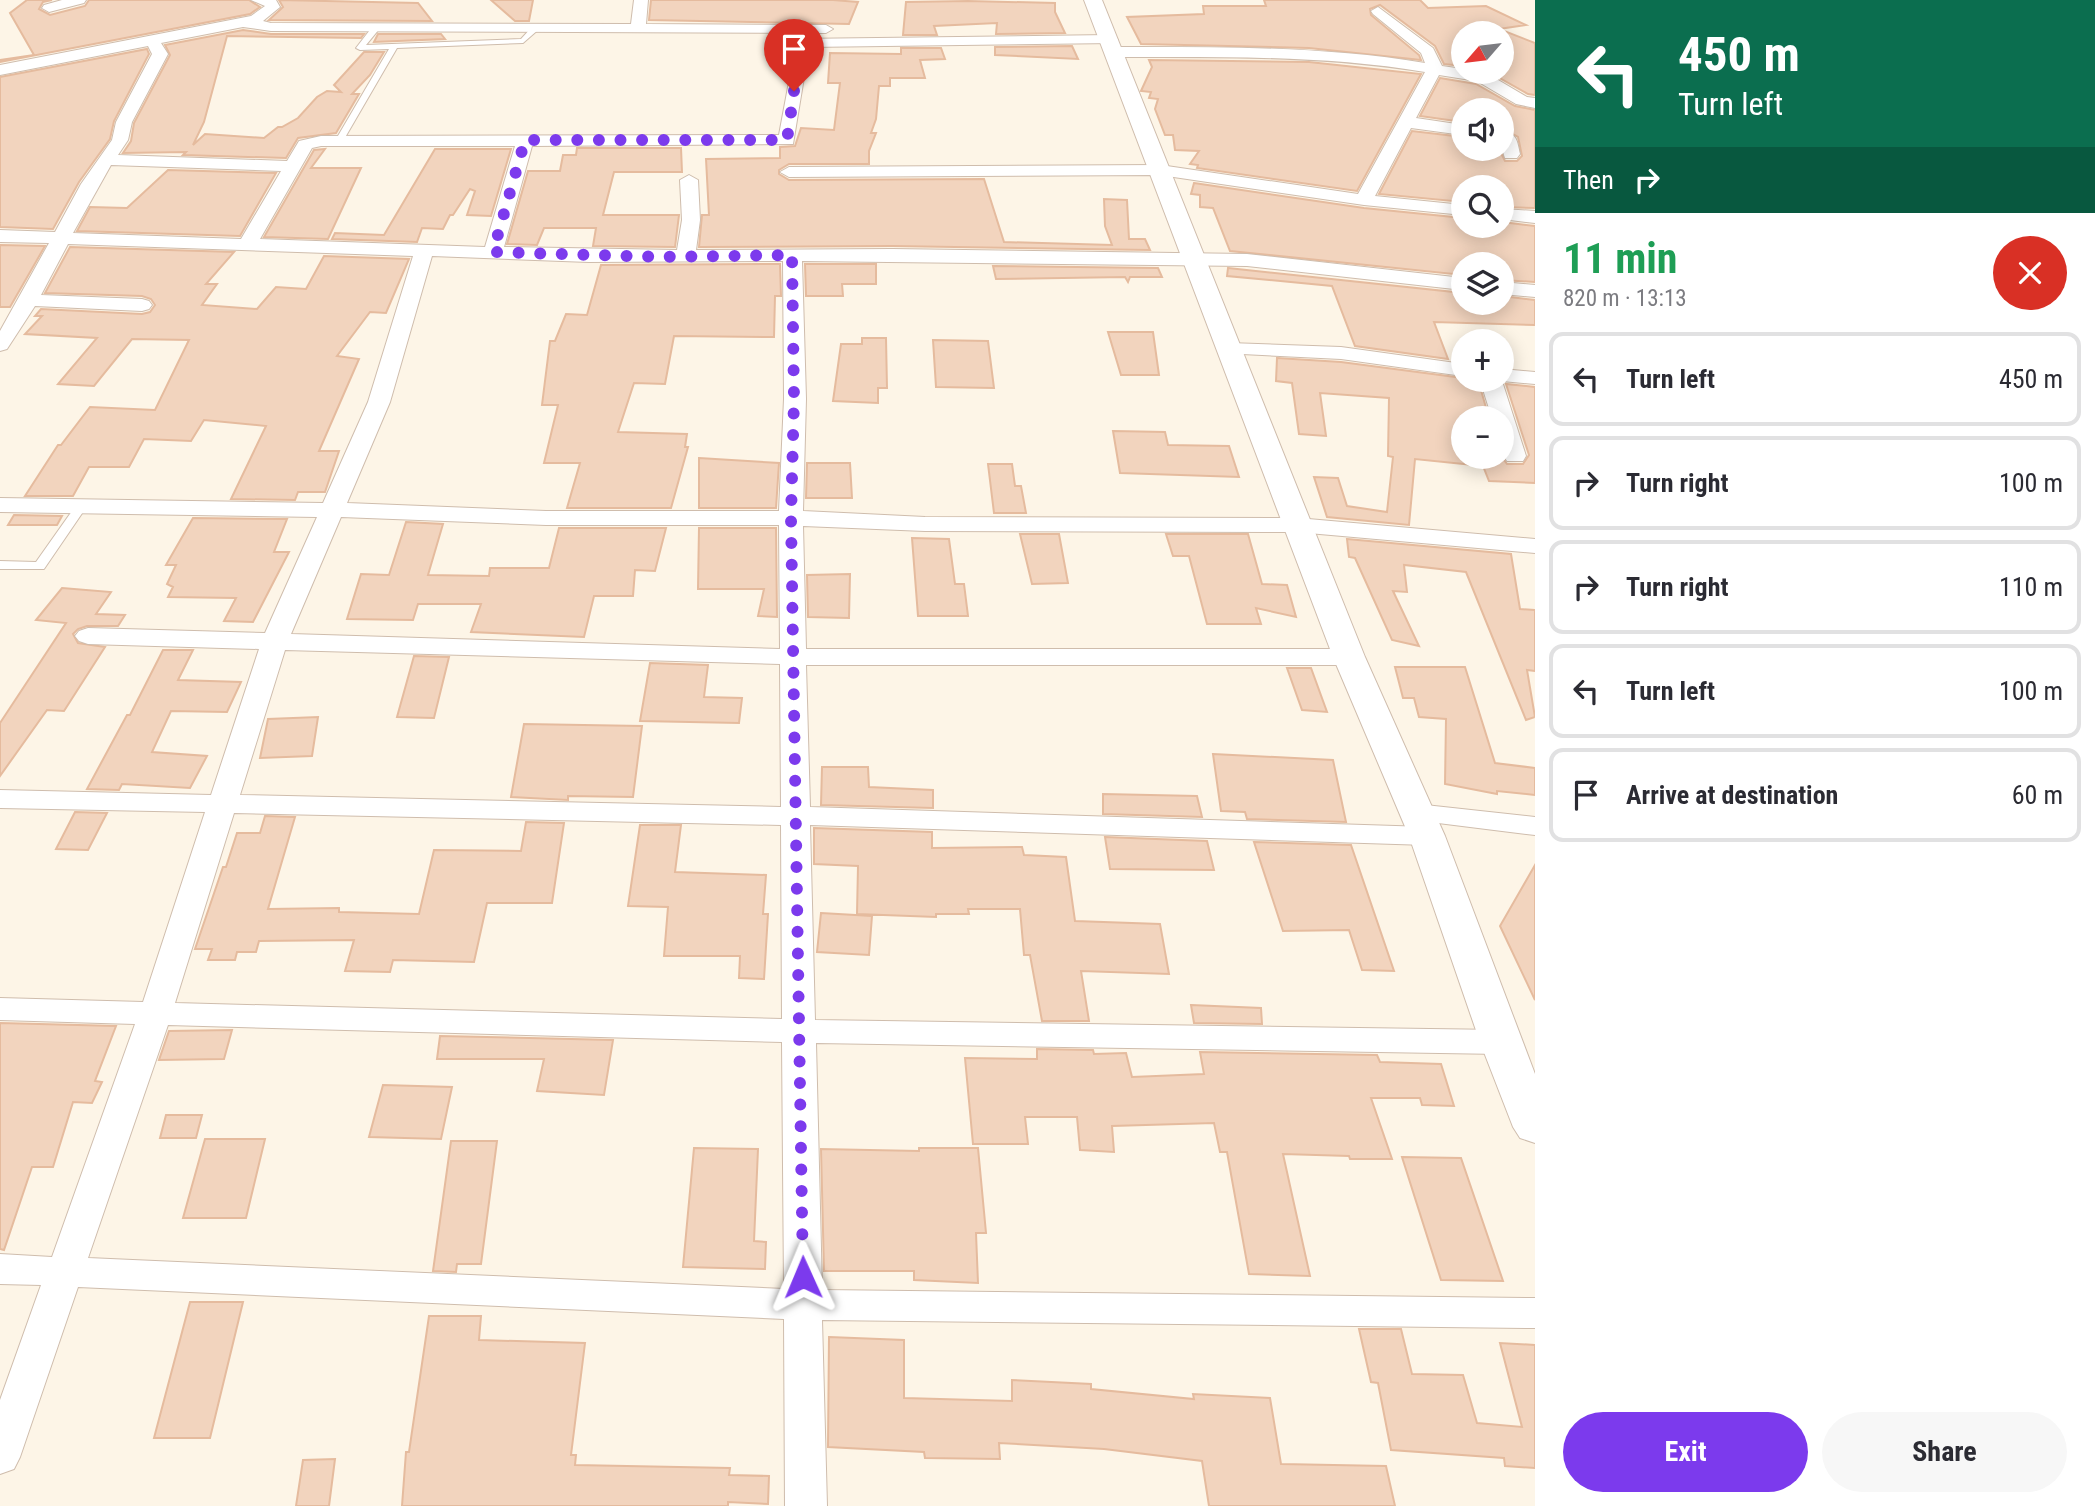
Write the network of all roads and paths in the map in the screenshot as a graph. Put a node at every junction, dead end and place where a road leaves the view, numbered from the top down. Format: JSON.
{"nodes":[{"id":1,"x":79,"y":0,"type":"edge"},
{"id":2,"x":640,"y":0,"type":"edge"},
{"id":3,"x":1093,"y":0,"type":"edge"},
{"id":4,"x":268,"y":1,"type":"edge"},
{"id":5,"x":49,"y":8,"type":"dead end"},
{"id":6,"x":1378,"y":11,"type":"dead end"},
{"id":7,"x":244,"y":23,"type":"junction"},
{"id":8,"x":376,"y":28,"type":"junction"},
{"id":9,"x":535,"y":29,"type":"junction"},
{"id":10,"x":638,"y":29,"type":"junction"},
{"id":11,"x":802,"y":35,"type":"junction"},
{"id":12,"x":1110,"y":40,"type":"junction"},
{"id":13,"x":153,"y":42,"type":"junction"},
{"id":14,"x":394,"y":46,"type":"junction"},
{"id":15,"x":1435,"y":68,"type":"junction"},
{"id":16,"x":0,"y":70,"type":"edge"},
{"id":17,"x":1535,"y":103,"type":"edge"},
{"id":18,"x":1406,"y":122,"type":"junction"},
{"id":19,"x":1451,"y":128,"type":"edge"},
{"id":20,"x":525,"y":140,"type":"junction"},
{"id":21,"x":339,"y":141,"type":"junction"},
{"id":22,"x":107,"y":160,"type":"junction"},
{"id":23,"x":293,"y":166,"type":"junction"},
{"id":24,"x":1160,"y":170,"type":"junction"},
{"id":25,"x":789,"y":172,"type":"dead end"},
{"id":26,"x":689,"y":180,"type":"dead end"},
{"id":27,"x":1364,"y":200,"type":"junction"},
{"id":28,"x":1451,"y":209,"type":"edge"},
{"id":29,"x":1514,"y":215,"type":"edge"},
{"id":30,"x":1535,"y":217,"type":"edge"},
{"id":31,"x":0,"y":236,"type":"edge"},
{"id":32,"x":65,"y":236,"type":"junction"},
{"id":33,"x":248,"y":243,"type":"junction"},
{"id":34,"x":424,"y":250,"type":"junction"},
{"id":35,"x":493,"y":252,"type":"junction"},
{"id":36,"x":792,"y":255,"type":"junction"},
{"id":37,"x":685,"y":257,"type":"junction"},
{"id":38,"x":1192,"y":259,"type":"junction"},
{"id":39,"x":1451,"y":283,"type":"edge"},
{"id":40,"x":1514,"y":289,"type":"edge"},
{"id":41,"x":1535,"y":291,"type":"edge"},
{"id":42,"x":29,"y":300,"type":"junction"},
{"id":43,"x":142,"y":305,"type":"dead end"},
{"id":44,"x":0,"y":345,"type":"edge"},
{"id":45,"x":1229,"y":349,"type":"junction"},
{"id":46,"x":1451,"y":368,"type":"edge"},
{"id":47,"x":1514,"y":376,"type":"edge"},
{"id":48,"x":1535,"y":378,"type":"edge"},
{"id":49,"x":1495,"y":392,"type":"edge"},
{"id":50,"x":1515,"y":456,"type":"dead end"},
{"id":51,"x":0,"y":505,"type":"edge"},
{"id":52,"x":81,"y":506,"type":"junction"},
{"id":53,"x":334,"y":510,"type":"junction"},
{"id":54,"x":791,"y":518,"type":"junction"},
{"id":55,"x":1297,"y":525,"type":"junction"},
{"id":56,"x":1535,"y":546,"type":"edge"},
{"id":57,"x":0,"y":565,"type":"edge"},
{"id":58,"x":88,"y":636,"type":"dead end"},
{"id":59,"x":274,"y":643,"type":"junction"},
{"id":60,"x":795,"y":657,"type":"junction"},
{"id":61,"x":1349,"y":657,"type":"junction"},
{"id":62,"x":0,"y":799,"type":"edge"},
{"id":63,"x":221,"y":805,"type":"junction"},
{"id":64,"x":797,"y":816,"type":"junction"},
{"id":65,"x":1421,"y":824,"type":"junction"},
{"id":66,"x":1535,"y":826,"type":"edge"},
{"id":67,"x":0,"y":1009,"type":"edge"},
{"id":68,"x":155,"y":1015,"type":"junction"},
{"id":69,"x":800,"y":1031,"type":"junction"},
{"id":70,"x":1500,"y":1042,"type":"junction"},
{"id":71,"x":1535,"y":1127,"type":"edge"},
{"id":72,"x":0,"y":1269,"type":"edge"},
{"id":73,"x":64,"y":1271,"type":"junction"},
{"id":74,"x":804,"y":1305,"type":"junction"},
{"id":75,"x":1535,"y":1312,"type":"edge"},
{"id":76,"x":0,"y":1457,"type":"edge"},
{"id":77,"x":806,"y":1506,"type":"edge"}],
"edges":[{"from":1,"to":5,"type":"street"},
{"from":2,"to":10,"type":"street"},
{"from":3,"to":12,"type":"street"},
{"from":4,"to":7,"type":"street"},
{"from":6,"to":15,"type":"street"},
{"from":7,"to":8,"type":"street"},
{"from":7,"to":13,"type":"street"},
{"from":8,"to":9,"type":"street"},
{"from":8,"to":14,"type":"lane"},
{"from":9,"to":10,"type":"street"},
{"from":9,"to":14,"type":"lane"},
{"from":10,"to":11,"type":"street"},
{"from":11,"to":12,"type":"street"},
{"from":11,"to":20,"type":"street"},
{"from":12,"to":15,"type":"street"},
{"from":12,"to":24,"type":"street"},
{"from":13,"to":16,"type":"street"},
{"from":13,"to":22,"type":"street"},
{"from":14,"to":21,"type":"lane"},
{"from":15,"to":17,"type":"street"},
{"from":15,"to":18,"type":"street"},
{"from":18,"to":19,"type":"street"},
{"from":18,"to":27,"type":"street"},
{"from":20,"to":21,"type":"street"},
{"from":20,"to":35,"type":"street"},
{"from":21,"to":23,"type":"street"},
{"from":22,"to":23,"type":"street"},
{"from":22,"to":32,"type":"street"},
{"from":23,"to":33,"type":"street"},
{"from":24,"to":25,"type":"street"},
{"from":24,"to":27,"type":"street"},
{"from":24,"to":38,"type":"street"},
{"from":26,"to":37,"type":"street"},
{"from":27,"to":28,"type":"street"},
{"from":29,"to":30,"type":"street"},
{"from":31,"to":32,"type":"street"},
{"from":32,"to":33,"type":"street"},
{"from":32,"to":42,"type":"street"},
{"from":33,"to":34,"type":"street"},
{"from":34,"to":35,"type":"street"},
{"from":34,"to":53,"type":"street"},
{"from":35,"to":37,"type":"street"},
{"from":36,"to":37,"type":"street"},
{"from":36,"to":38,"type":"street"},
{"from":36,"to":54,"type":"street"},
{"from":38,"to":39,"type":"street"},
{"from":38,"to":45,"type":"street"},
{"from":40,"to":41,"type":"street"},
{"from":42,"to":43,"type":"street"},
{"from":42,"to":44,"type":"street"},
{"from":45,"to":46,"type":"street"},
{"from":45,"to":55,"type":"street"},
{"from":47,"to":48,"type":"street"},
{"from":49,"to":50,"type":"street"},
{"from":51,"to":52,"type":"street"},
{"from":52,"to":53,"type":"street"},
{"from":52,"to":57,"type":"lane"},
{"from":53,"to":54,"type":"street"},
{"from":53,"to":59,"type":"street"},
{"from":54,"to":55,"type":"street"},
{"from":54,"to":60,"type":"street"},
{"from":55,"to":56,"type":"street"},
{"from":55,"to":61,"type":"street"},
{"from":58,"to":59,"type":"street"},
{"from":59,"to":60,"type":"street"},
{"from":59,"to":63,"type":"street"},
{"from":60,"to":61,"type":"street"},
{"from":60,"to":64,"type":"street"},
{"from":61,"to":65,"type":"street"},
{"from":62,"to":63,"type":"street"},
{"from":63,"to":64,"type":"street"},
{"from":63,"to":68,"type":"street"},
{"from":64,"to":65,"type":"street"},
{"from":64,"to":69,"type":"street"},
{"from":65,"to":66,"type":"street"},
{"from":65,"to":70,"type":"street"},
{"from":67,"to":68,"type":"street"},
{"from":68,"to":69,"type":"street"},
{"from":68,"to":73,"type":"street"},
{"from":69,"to":70,"type":"street"},
{"from":69,"to":74,"type":"street"},
{"from":70,"to":71,"type":"street"},
{"from":72,"to":73,"type":"street"},
{"from":73,"to":74,"type":"street"},
{"from":73,"to":76,"type":"street"},
{"from":74,"to":75,"type":"street"},
{"from":74,"to":77,"type":"street"}]}
